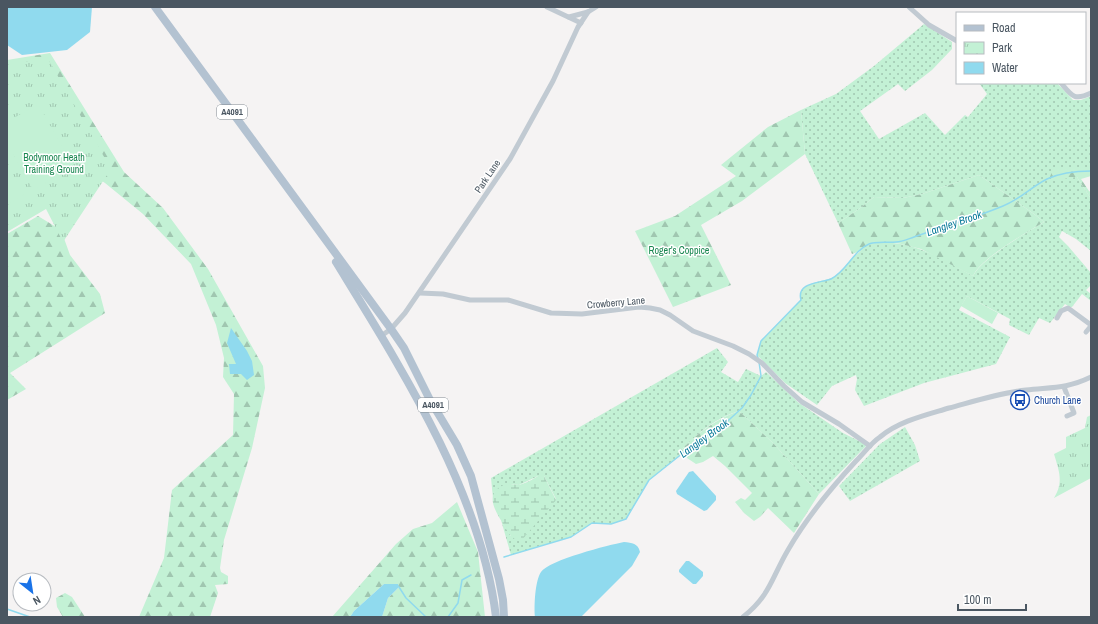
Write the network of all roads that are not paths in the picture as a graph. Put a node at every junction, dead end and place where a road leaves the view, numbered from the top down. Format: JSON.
{"nodes":[{"id":1,"x":155,"y":7,"type":"edge"},
{"id":2,"x":546,"y":7,"type":"edge"},
{"id":3,"x":596,"y":7,"type":"edge"},
{"id":4,"x":909,"y":7,"type":"edge"},
{"id":5,"x":588,"y":12,"type":"junction"},
{"id":6,"x":569,"y":17,"type":"junction"},
{"id":7,"x":581,"y":23,"type":"junction"},
{"id":8,"x":956,"y":40,"type":"edge"},
{"id":9,"x":1062,"y":84,"type":"edge"},
{"id":10,"x":1091,"y":93,"type":"edge"},
{"id":11,"x":308,"y":217,"type":"junction"},
{"id":12,"x":420,"y":293,"type":"junction"},
{"id":13,"x":1057,"y":318,"type":"dead end"},
{"id":14,"x":1091,"y":326,"type":"edge"},
{"id":15,"x":391,"y":329,"type":"junction"},
{"id":16,"x":1086,"y":332,"type":"dead end"},
{"id":17,"x":381,"y":336,"type":"junction"},
{"id":18,"x":1091,"y":377,"type":"edge"},
{"id":19,"x":1064,"y":387,"type":"junction"},
{"id":20,"x":1067,"y":416,"type":"dead end"},
{"id":21,"x":870,"y":446,"type":"junction"},
{"id":22,"x":496,"y":617,"type":"edge"},
{"id":23,"x":504,"y":617,"type":"edge"},
{"id":24,"x":743,"y":617,"type":"edge"}],
"edges":[{"from":1,"to":11,"type":"main road","number":"A4091"},
{"from":2,"to":6,"type":"street"},
{"from":3,"to":5,"type":"street"},
{"from":4,"to":8,"type":"street"},
{"from":5,"to":6,"type":"street"},
{"from":5,"to":7,"type":"street","name":"Park Lane"},
{"from":6,"to":7,"type":"street"},
{"from":7,"to":12,"type":"street","name":"Park Lane"},
{"from":9,"to":10,"type":"street"},
{"from":11,"to":15,"type":"main road","number":"A4091"},
{"from":11,"to":17,"type":"main road","number":"A4091"},
{"from":12,"to":15,"type":"street","name":"Park Lane"},
{"from":12,"to":21,"type":"street","name":"Crowberry Lane"},
{"from":13,"to":14,"type":"street"},
{"from":14,"to":16,"type":"street"},
{"from":15,"to":17,"type":"street","name":"Park Lane"},
{"from":15,"to":23,"type":"main road","number":"A4091"},
{"from":17,"to":22,"type":"main road","number":"A4091"},
{"from":18,"to":19,"type":"street"},
{"from":19,"to":20,"type":"street"},
{"from":19,"to":21,"type":"street"},
{"from":21,"to":24,"type":"street"}]}
